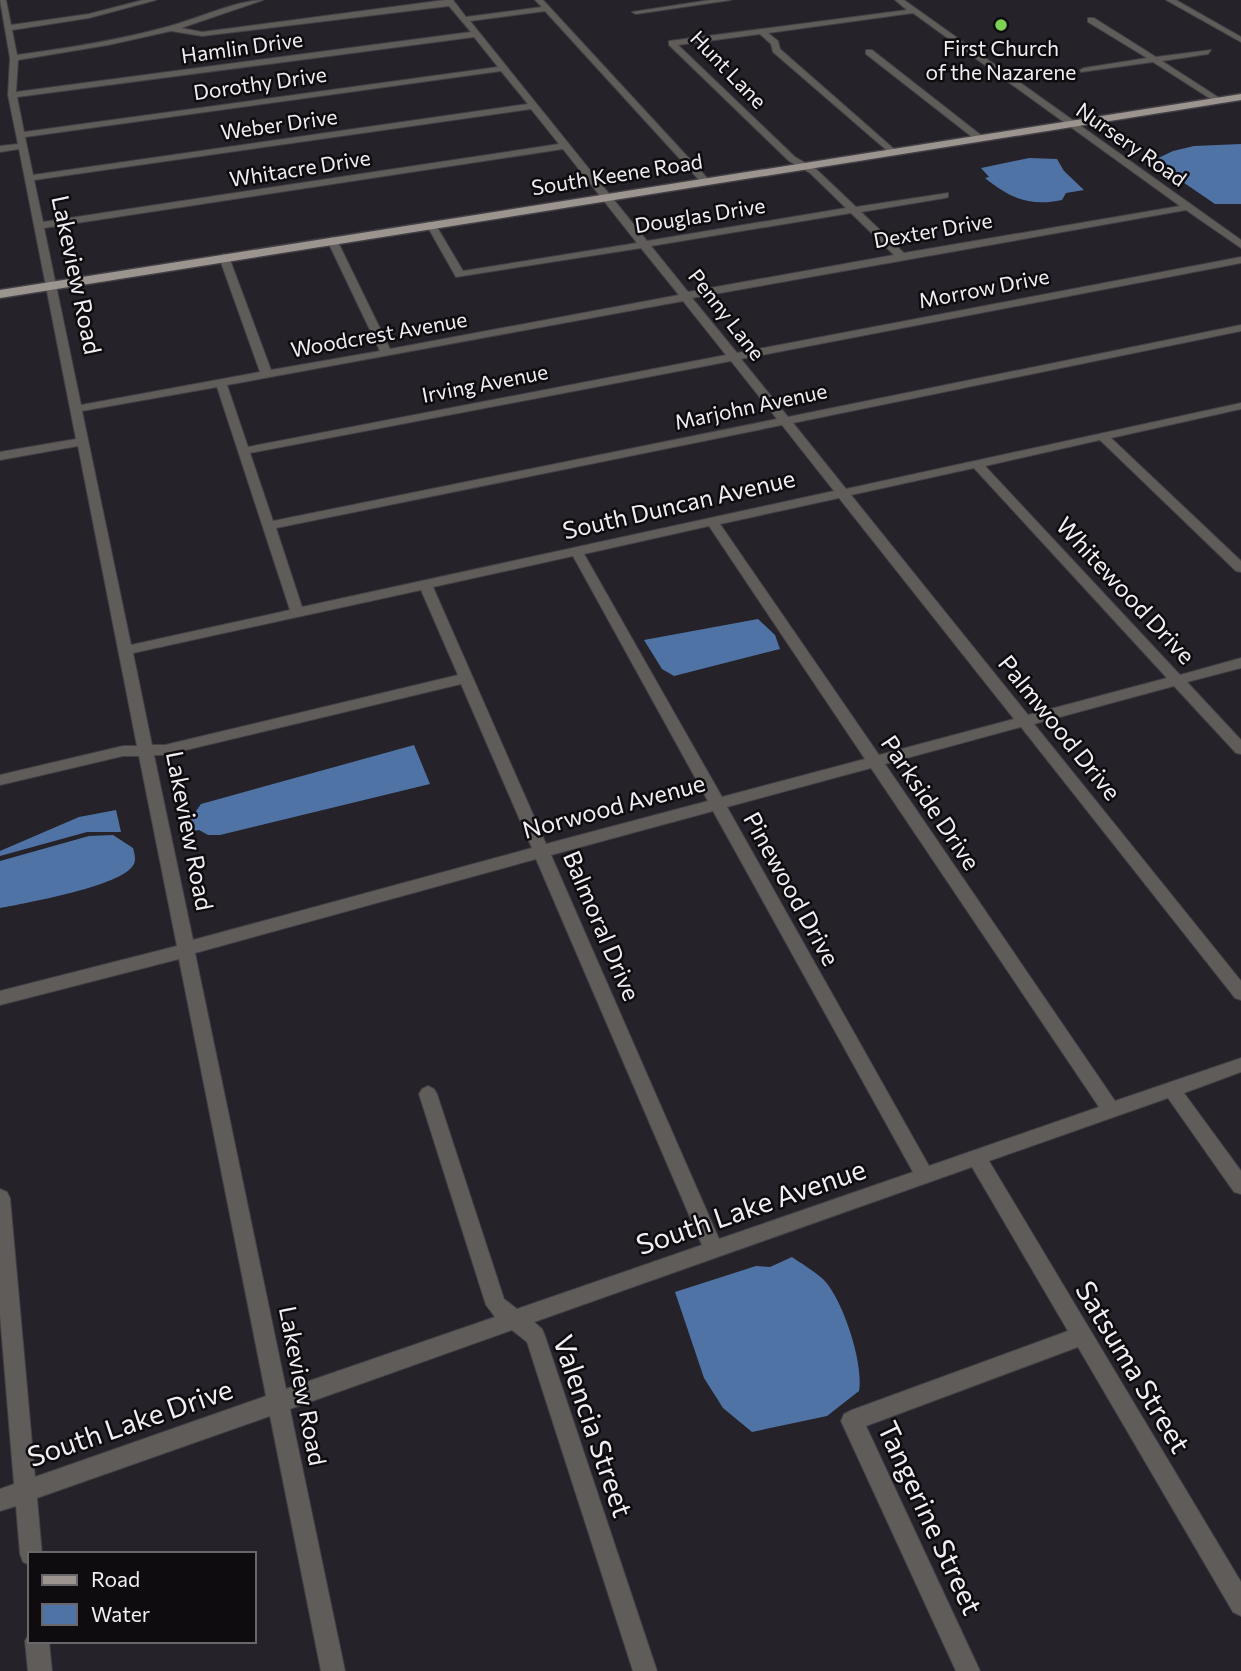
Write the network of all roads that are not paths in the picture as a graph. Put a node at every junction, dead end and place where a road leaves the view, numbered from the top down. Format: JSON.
{"nodes":[{"id":1,"x":2,"y":0,"type":"edge"},
{"id":2,"x":152,"y":0,"type":"edge"},
{"id":3,"x":258,"y":0,"type":"edge"},
{"id":4,"x":538,"y":0,"type":"edge"},
{"id":5,"x":727,"y":0,"type":"edge"},
{"id":6,"x":900,"y":0,"type":"edge"},
{"id":7,"x":1170,"y":0,"type":"edge"},
{"id":8,"x":451,"y":1,"type":"edge"},
{"id":9,"x":547,"y":9,"type":"junction"},
{"id":10,"x":914,"y":11,"type":"junction"},
{"id":11,"x":636,"y":12,"type":"dead end"},
{"id":12,"x":465,"y":19,"type":"junction"},
{"id":13,"x":206,"y":20,"type":"junction"},
{"id":14,"x":1091,"y":20,"type":"dead end"},
{"id":15,"x":8,"y":28,"type":"junction"},
{"id":16,"x":172,"y":29,"type":"junction"},
{"id":17,"x":761,"y":30,"type":"junction"},
{"id":18,"x":214,"y":33,"type":"junction"},
{"id":19,"x":477,"y":34,"type":"junction"},
{"id":20,"x":1241,"y":40,"type":"edge"},
{"id":21,"x":869,"y":51,"type":"dead end"},
{"id":22,"x":1208,"y":52,"type":"dead end"},
{"id":23,"x":14,"y":58,"type":"junction"},
{"id":24,"x":1155,"y":59,"type":"junction"},
{"id":25,"x":505,"y":68,"type":"junction"},
{"id":26,"x":1084,"y":70,"type":"dead end"},
{"id":27,"x":12,"y":96,"type":"junction"},
{"id":28,"x":1241,"y":97,"type":"edge"},
{"id":29,"x":1220,"y":100,"type":"junction"},
{"id":30,"x":534,"y":106,"type":"junction"},
{"id":31,"x":1070,"y":123,"type":"junction"},
{"id":32,"x":979,"y":138,"type":"junction"},
{"id":33,"x":21,"y":140,"type":"junction"},
{"id":34,"x":566,"y":146,"type":"junction"},
{"id":35,"x":0,"y":149,"type":"edge"},
{"id":36,"x":891,"y":151,"type":"junction"},
{"id":37,"x":803,"y":165,"type":"junction"},
{"id":38,"x":29,"y":178,"type":"junction"},
{"id":39,"x":704,"y":180,"type":"junction"},
{"id":40,"x":945,"y":195,"type":"dead end"},
{"id":41,"x":606,"y":196,"type":"junction"},
{"id":42,"x":1188,"y":207,"type":"junction"},
{"id":43,"x":853,"y":210,"type":"junction"},
{"id":44,"x":431,"y":224,"type":"junction"},
{"id":45,"x":39,"y":226,"type":"junction"},
{"id":46,"x":1241,"y":233,"type":"edge"},
{"id":47,"x":1227,"y":235,"type":"junction"},
{"id":48,"x":332,"y":240,"type":"junction"},
{"id":49,"x":645,"y":245,"type":"junction"},
{"id":50,"x":1241,"y":245,"type":"edge"},
{"id":51,"x":224,"y":257,"type":"junction"},
{"id":52,"x":901,"y":257,"type":"junction"},
{"id":53,"x":1241,"y":260,"type":"edge"},
{"id":54,"x":52,"y":285,"type":"junction"},
{"id":55,"x":0,"y":294,"type":"edge"},
{"id":56,"x":687,"y":296,"type":"junction"},
{"id":57,"x":1241,"y":328,"type":"edge"},
{"id":58,"x":1227,"y":331,"type":"junction"},
{"id":59,"x":1241,"y":342,"type":"edge"},
{"id":60,"x":387,"y":353,"type":"junction"},
{"id":61,"x":733,"y":356,"type":"junction"},
{"id":62,"x":267,"y":374,"type":"junction"},
{"id":63,"x":221,"y":383,"type":"junction"},
{"id":64,"x":1241,"y":406,"type":"edge"},
{"id":65,"x":77,"y":409,"type":"junction"},
{"id":66,"x":784,"y":420,"type":"junction"},
{"id":67,"x":1102,"y":436,"type":"junction"},
{"id":68,"x":82,"y":441,"type":"junction"},
{"id":69,"x":244,"y":451,"type":"junction"},
{"id":70,"x":0,"y":456,"type":"edge"},
{"id":71,"x":976,"y":463,"type":"junction"},
{"id":72,"x":842,"y":492,"type":"junction"},
{"id":73,"x":712,"y":521,"type":"junction"},
{"id":74,"x":269,"y":526,"type":"junction"},
{"id":75,"x":576,"y":551,"type":"junction"},
{"id":76,"x":1241,"y":568,"type":"edge"},
{"id":77,"x":425,"y":584,"type":"junction"},
{"id":78,"x":297,"y":612,"type":"junction"},
{"id":79,"x":127,"y":650,"type":"junction"},
{"id":80,"x":1241,"y":663,"type":"edge"},
{"id":81,"x":466,"y":678,"type":"junction"},
{"id":82,"x":1177,"y":680,"type":"junction"},
{"id":83,"x":1024,"y":721,"type":"junction"},
{"id":84,"x":1241,"y":749,"type":"edge"},
{"id":85,"x":146,"y":750,"type":"junction"},
{"id":86,"x":874,"y":761,"type":"junction"},
{"id":87,"x":0,"y":780,"type":"edge"},
{"id":88,"x":717,"y":803,"type":"junction"},
{"id":89,"x":542,"y":851,"type":"junction"},
{"id":90,"x":186,"y":949,"type":"junction"},
{"id":91,"x":1241,"y":993,"type":"edge"},
{"id":92,"x":0,"y":998,"type":"edge"},
{"id":93,"x":1241,"y":1065,"type":"edge"},
{"id":94,"x":1171,"y":1090,"type":"junction"},
{"id":95,"x":428,"y":1094,"type":"dead end"},
{"id":96,"x":1111,"y":1110,"type":"junction"},
{"id":97,"x":977,"y":1158,"type":"junction"},
{"id":98,"x":925,"y":1176,"type":"junction"},
{"id":99,"x":1241,"y":1186,"type":"edge"},
{"id":100,"x":0,"y":1198,"type":"edge"},
{"id":101,"x":714,"y":1249,"type":"junction"},
{"id":102,"x":514,"y":1319,"type":"junction"},
{"id":103,"x":1082,"y":1336,"type":"junction"},
{"id":104,"x":279,"y":1401,"type":"junction"},
{"id":105,"x":26,"y":1491,"type":"junction"},
{"id":106,"x":0,"y":1500,"type":"edge"},
{"id":107,"x":31,"y":1552,"type":"edge"},
{"id":108,"x":1241,"y":1604,"type":"edge"},
{"id":109,"x":37,"y":1643,"type":"edge"},
{"id":110,"x":40,"y":1671,"type":"edge"},
{"id":111,"x":333,"y":1671,"type":"edge"},
{"id":112,"x":645,"y":1671,"type":"edge"},
{"id":113,"x":968,"y":1671,"type":"edge"}],
"edges":[{"from":1,"to":15,"type":"street","name":"Lakeview Road"},
{"from":2,"to":15,"type":"street"},
{"from":3,"to":13,"type":"street"},
{"from":4,"to":9,"type":"street"},
{"from":5,"to":11,"type":"street"},
{"from":6,"to":10,"type":"street","name":"Nursery Road"},
{"from":7,"to":20,"type":"street"},
{"from":8,"to":12,"type":"street","name":"Penny Lane"},
{"from":8,"to":18,"type":"street"},
{"from":9,"to":12,"type":"street"},
{"from":9,"to":39,"type":"street"},
{"from":10,"to":17,"type":"street","name":"Hunt Lane"},
{"from":10,"to":31,"type":"street","name":"Nursery Road"},
{"from":12,"to":19,"type":"street","name":"Penny Lane"},
{"from":13,"to":16,"type":"street"},
{"from":13,"to":18,"type":"street"},
{"from":14,"to":24,"type":"street"},
{"from":15,"to":23,"type":"street","name":"Lakeview Road"},
{"from":16,"to":18,"type":"street"},
{"from":16,"to":23,"type":"street"},
{"from":17,"to":36,"type":"street"},
{"from":17,"to":37,"type":"street","name":"Hunt Lane"},
{"from":19,"to":25,"type":"street","name":"Penny Lane"},
{"from":19,"to":27,"type":"street","name":"Hamlin Drive"},
{"from":21,"to":32,"type":"street"},
{"from":22,"to":24,"type":"street"},
{"from":23,"to":27,"type":"street","name":"Lakeview Road"},
{"from":24,"to":26,"type":"street"},
{"from":24,"to":29,"type":"street"},
{"from":25,"to":30,"type":"street","name":"Penny Lane"},
{"from":25,"to":33,"type":"street","name":"Dorothy Drive"},
{"from":27,"to":33,"type":"street","name":"Lakeview Road"},
{"from":28,"to":29,"type":"main road","name":"South Keene Road"},
{"from":29,"to":31,"type":"main road","name":"South Keene Road"},
{"from":30,"to":34,"type":"street","name":"Penny Lane"},
{"from":30,"to":38,"type":"street","name":"Weber Drive"},
{"from":31,"to":32,"type":"main road","name":"South Keene Road"},
{"from":31,"to":42,"type":"street","name":"Nursery Road"},
{"from":32,"to":36,"type":"main road","name":"South Keene Road"},
{"from":33,"to":35,"type":"street","name":"Dorothy Drive"},
{"from":33,"to":38,"type":"street","name":"Lakeview Road"},
{"from":34,"to":41,"type":"street","name":"Penny Lane"},
{"from":34,"to":45,"type":"street","name":"Whitacre Drive"},
{"from":36,"to":37,"type":"main road","name":"South Keene Road"},
{"from":37,"to":39,"type":"main road","name":"South Keene Road"},
{"from":37,"to":43,"type":"street","name":"Hunt Lane"},
{"from":38,"to":45,"type":"street","name":"Lakeview Road"},
{"from":39,"to":41,"type":"main road","name":"South Keene Road"},
{"from":40,"to":43,"type":"street","name":"Douglas Drive"},
{"from":41,"to":44,"type":"main road","name":"South Keene Road"},
{"from":41,"to":49,"type":"street","name":"Penny Lane"},
{"from":42,"to":47,"type":"street","name":"Nursery Road"},
{"from":42,"to":52,"type":"street","name":"Dexter Drive"},
{"from":43,"to":49,"type":"street","name":"Douglas Drive"},
{"from":43,"to":52,"type":"street","name":"Hunt Lane"},
{"from":44,"to":48,"type":"main road","name":"South Keene Road"},
{"from":44,"to":49,"type":"street","name":"Douglas Drive"},
{"from":45,"to":54,"type":"street","name":"Lakeview Road"},
{"from":46,"to":47,"type":"street"},
{"from":47,"to":50,"type":"street","name":"Nursery Road"},
{"from":48,"to":51,"type":"main road","name":"South Keene Road"},
{"from":48,"to":60,"type":"street"},
{"from":49,"to":56,"type":"street","name":"Penny Lane"},
{"from":51,"to":54,"type":"main road","name":"South Keene Road"},
{"from":51,"to":62,"type":"street"},
{"from":52,"to":56,"type":"street","name":"Dexter Drive"},
{"from":53,"to":61,"type":"street","name":"Morrow Drive"},
{"from":54,"to":55,"type":"main road","name":"South Keene Road"},
{"from":54,"to":65,"type":"street","name":"Lakeview Road"},
{"from":56,"to":60,"type":"street","name":"Woodcrest Avenue"},
{"from":56,"to":61,"type":"street","name":"Penny Lane"},
{"from":57,"to":58,"type":"street","name":"Marjohn Avenue"},
{"from":58,"to":59,"type":"street"},
{"from":58,"to":66,"type":"street","name":"Marjohn Avenue"},
{"from":60,"to":62,"type":"street","name":"Woodcrest Avenue"},
{"from":61,"to":66,"type":"street","name":"Penny Lane"},
{"from":61,"to":69,"type":"street","name":"Irving Avenue"},
{"from":62,"to":63,"type":"street","name":"Woodcrest Avenue"},
{"from":63,"to":65,"type":"street","name":"Woodcrest Avenue"},
{"from":63,"to":69,"type":"street"},
{"from":64,"to":67,"type":"street","name":"South Duncan Avenue"},
{"from":65,"to":68,"type":"street","name":"Lakeview Road"},
{"from":66,"to":72,"type":"street","name":"Penny Lane"},
{"from":66,"to":74,"type":"street","name":"Marjohn Avenue"},
{"from":67,"to":71,"type":"street","name":"South Duncan Avenue"},
{"from":67,"to":76,"type":"street"},
{"from":68,"to":70,"type":"street"},
{"from":68,"to":79,"type":"street","name":"Lakeview Road"},
{"from":69,"to":74,"type":"street"},
{"from":71,"to":72,"type":"street","name":"South Duncan Avenue"},
{"from":71,"to":82,"type":"street","name":"Whitewood Drive"},
{"from":72,"to":73,"type":"street","name":"South Duncan Avenue"},
{"from":72,"to":83,"type":"street","name":"Palmwood Drive"},
{"from":73,"to":75,"type":"street","name":"South Duncan Avenue"},
{"from":73,"to":86,"type":"street","name":"Parkside Drive"},
{"from":74,"to":78,"type":"street"},
{"from":75,"to":77,"type":"street","name":"South Duncan Avenue"},
{"from":75,"to":88,"type":"street","name":"Pinewood Drive"},
{"from":77,"to":78,"type":"street","name":"South Duncan Avenue"},
{"from":77,"to":81,"type":"street","name":"Balmoral Drive"},
{"from":78,"to":79,"type":"street","name":"South Duncan Avenue"},
{"from":79,"to":85,"type":"street","name":"Lakeview Road"},
{"from":80,"to":82,"type":"street","name":"Norwood Avenue"},
{"from":81,"to":85,"type":"street"},
{"from":81,"to":89,"type":"street","name":"Balmoral Drive"},
{"from":82,"to":83,"type":"street","name":"Norwood Avenue"},
{"from":82,"to":84,"type":"street","name":"Whitewood Drive"},
{"from":83,"to":86,"type":"street","name":"Norwood Avenue"},
{"from":83,"to":91,"type":"street","name":"Palmwood Drive"},
{"from":85,"to":87,"type":"street"},
{"from":85,"to":90,"type":"street","name":"Lakeview Road"},
{"from":86,"to":88,"type":"street","name":"Norwood Avenue"},
{"from":86,"to":96,"type":"street","name":"Parkside Drive"},
{"from":88,"to":89,"type":"street","name":"Norwood Avenue"},
{"from":88,"to":98,"type":"street","name":"Pinewood Drive"},
{"from":89,"to":90,"type":"street","name":"Norwood Avenue"},
{"from":89,"to":101,"type":"street","name":"Balmoral Drive"},
{"from":90,"to":92,"type":"street","name":"Norwood Avenue"},
{"from":90,"to":104,"type":"street","name":"Lakeview Road"},
{"from":93,"to":94,"type":"street","name":"South Lake Avenue"},
{"from":94,"to":96,"type":"street","name":"South Lake Avenue"},
{"from":94,"to":99,"type":"street"},
{"from":95,"to":102,"type":"street","name":"Valencia Street"},
{"from":96,"to":97,"type":"street","name":"South Lake Avenue"},
{"from":97,"to":98,"type":"street","name":"South Lake Avenue"},
{"from":97,"to":103,"type":"street","name":"Satsuma Street"},
{"from":98,"to":101,"type":"street","name":"South Lake Avenue"},
{"from":100,"to":105,"type":"street"},
{"from":101,"to":102,"type":"street","name":"South Lake Avenue"},
{"from":102,"to":104,"type":"street","name":"South Lake Avenue"},
{"from":102,"to":112,"type":"street","name":"Valencia Street"},
{"from":103,"to":108,"type":"street","name":"Satsuma Street"},
{"from":103,"to":113,"type":"street","name":"Tangerine Street"},
{"from":104,"to":105,"type":"street","name":"South Lake Drive"},
{"from":104,"to":111,"type":"street","name":"Lakeview Road"},
{"from":105,"to":106,"type":"street","name":"South Lake Drive"},
{"from":105,"to":107,"type":"street"},
{"from":109,"to":110,"type":"street"}]}
